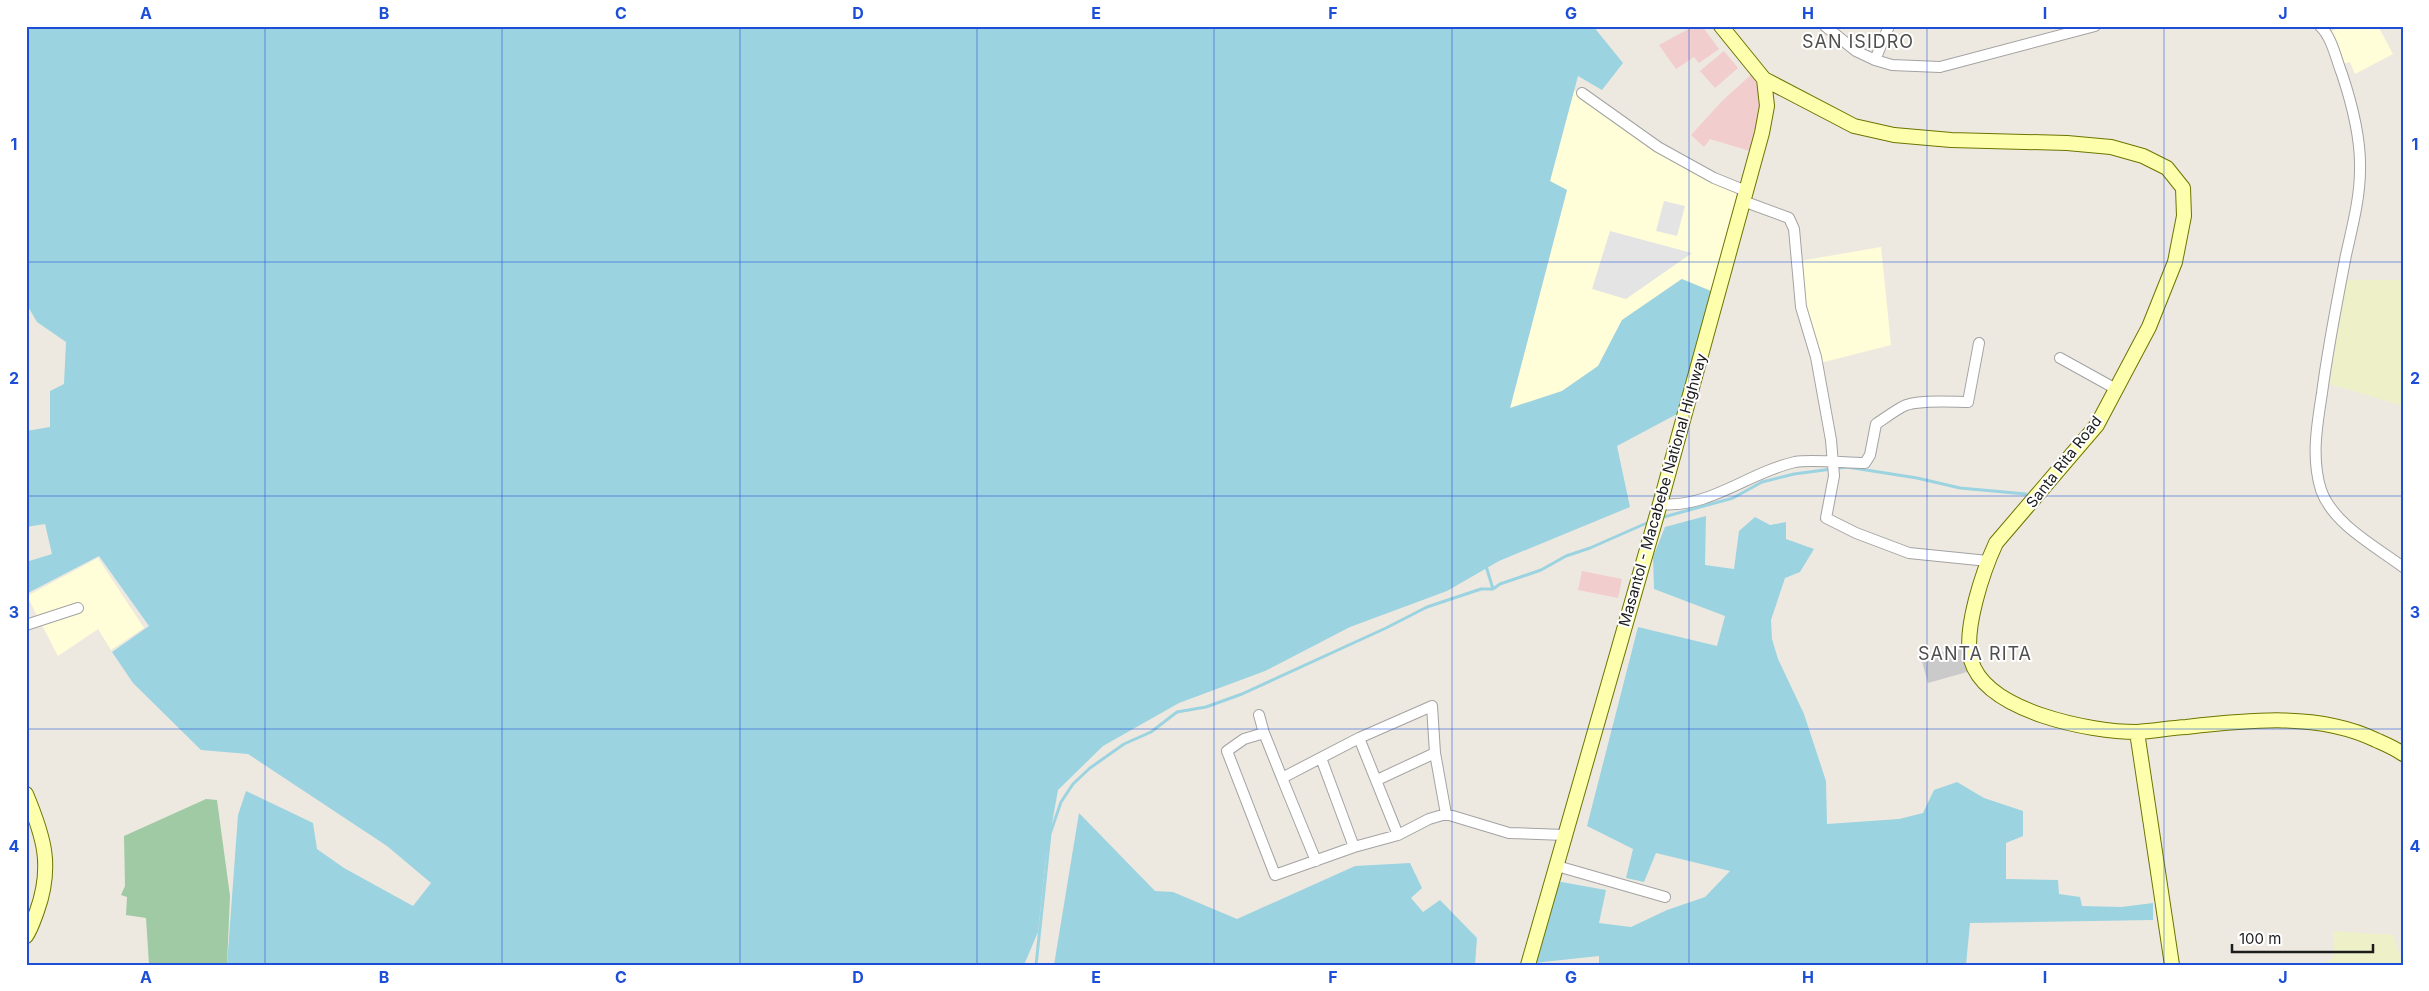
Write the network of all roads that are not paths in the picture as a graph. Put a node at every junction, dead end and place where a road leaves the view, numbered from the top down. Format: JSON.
{"nodes":[{"id":1,"x":1721,"y":26,"type":"edge"},
{"id":2,"x":1825,"y":26,"type":"edge"},
{"id":3,"x":1889,"y":26,"type":"edge"},
{"id":4,"x":2095,"y":26,"type":"edge"},
{"id":5,"x":2320,"y":26,"type":"edge"},
{"id":6,"x":1875,"y":60,"type":"junction"},
{"id":7,"x":1764,"y":79,"type":"junction"},
{"id":8,"x":1582,"y":93,"type":"dead end"},
{"id":9,"x":1745,"y":196,"type":"junction"},
{"id":10,"x":1979,"y":343,"type":"dead end"},
{"id":11,"x":2060,"y":358,"type":"dead end"},
{"id":12,"x":2116,"y":389,"type":"junction"},
{"id":13,"x":1833,"y":469,"type":"junction"},
{"id":14,"x":1660,"y":506,"type":"junction"},
{"id":15,"x":1988,"y":561,"type":"junction"},
{"id":16,"x":2403,"y":567,"type":"edge"},
{"id":17,"x":78,"y":608,"type":"dead end"},
{"id":18,"x":26,"y":625,"type":"edge"},
{"id":19,"x":1258,"y":715,"type":"dead end"},
{"id":20,"x":1264,"y":732,"type":"junction"},
{"id":21,"x":2137,"y":732,"type":"junction"},
{"id":22,"x":1360,"y":738,"type":"junction"},
{"id":23,"x":1435,"y":753,"type":"junction"},
{"id":24,"x":2403,"y":754,"type":"edge"},
{"id":25,"x":1321,"y":758,"type":"junction"},
{"id":26,"x":1282,"y":778,"type":"junction"},
{"id":27,"x":1377,"y":780,"type":"junction"},
{"id":28,"x":26,"y":794,"type":"edge"},
{"id":29,"x":1446,"y":814,"type":"junction"},
{"id":30,"x":1398,"y":835,"type":"junction"},
{"id":31,"x":1565,"y":835,"type":"junction"},
{"id":32,"x":1354,"y":847,"type":"junction"},
{"id":33,"x":1316,"y":861,"type":"junction"},
{"id":34,"x":1556,"y":866,"type":"junction"},
{"id":35,"x":1665,"y":897,"type":"dead end"},
{"id":36,"x":26,"y":936,"type":"edge"},
{"id":37,"x":1528,"y":965,"type":"edge"},
{"id":38,"x":2172,"y":965,"type":"edge"}],
"edges":[{"from":1,"to":7,"type":"street"},
{"from":2,"to":6,"type":"street"},
{"from":3,"to":6,"type":"street"},
{"from":4,"to":6,"type":"street"},
{"from":5,"to":16,"type":"street"},
{"from":7,"to":9,"type":"street","name":"Masantol - Macabebe National Highway"},
{"from":7,"to":12,"type":"street","name":"Santa Rita Road"},
{"from":8,"to":9,"type":"street"},
{"from":9,"to":13,"type":"street"},
{"from":9,"to":14,"type":"street","name":"Masantol - Macabebe National Highway"},
{"from":10,"to":13,"type":"street"},
{"from":11,"to":12,"type":"street"},
{"from":12,"to":15,"type":"street","name":"Santa Rita Road"},
{"from":13,"to":14,"type":"street"},
{"from":13,"to":15,"type":"street"},
{"from":14,"to":31,"type":"street","name":"Masantol - Macabebe National Highway"},
{"from":15,"to":21,"type":"street","name":"Santa Rita Road"},
{"from":17,"to":18,"type":"street"},
{"from":19,"to":20,"type":"street"},
{"from":20,"to":26,"type":"street"},
{"from":20,"to":33,"type":"street"},
{"from":21,"to":24,"type":"street","name":"Santa Rita Road"},
{"from":21,"to":38,"type":"street"},
{"from":22,"to":23,"type":"street"},
{"from":22,"to":25,"type":"street"},
{"from":22,"to":27,"type":"street"},
{"from":23,"to":27,"type":"street"},
{"from":23,"to":29,"type":"street"},
{"from":25,"to":26,"type":"street"},
{"from":25,"to":32,"type":"street"},
{"from":26,"to":33,"type":"street"},
{"from":27,"to":30,"type":"street"},
{"from":28,"to":36,"type":"street"},
{"from":29,"to":30,"type":"street"},
{"from":29,"to":31,"type":"street"},
{"from":30,"to":32,"type":"street"},
{"from":31,"to":34,"type":"street","name":"Masantol - Macabebe National Highway"},
{"from":32,"to":33,"type":"street"},
{"from":34,"to":35,"type":"street"},
{"from":34,"to":37,"type":"street","name":"Masantol - Macabebe National Highway"}]}
